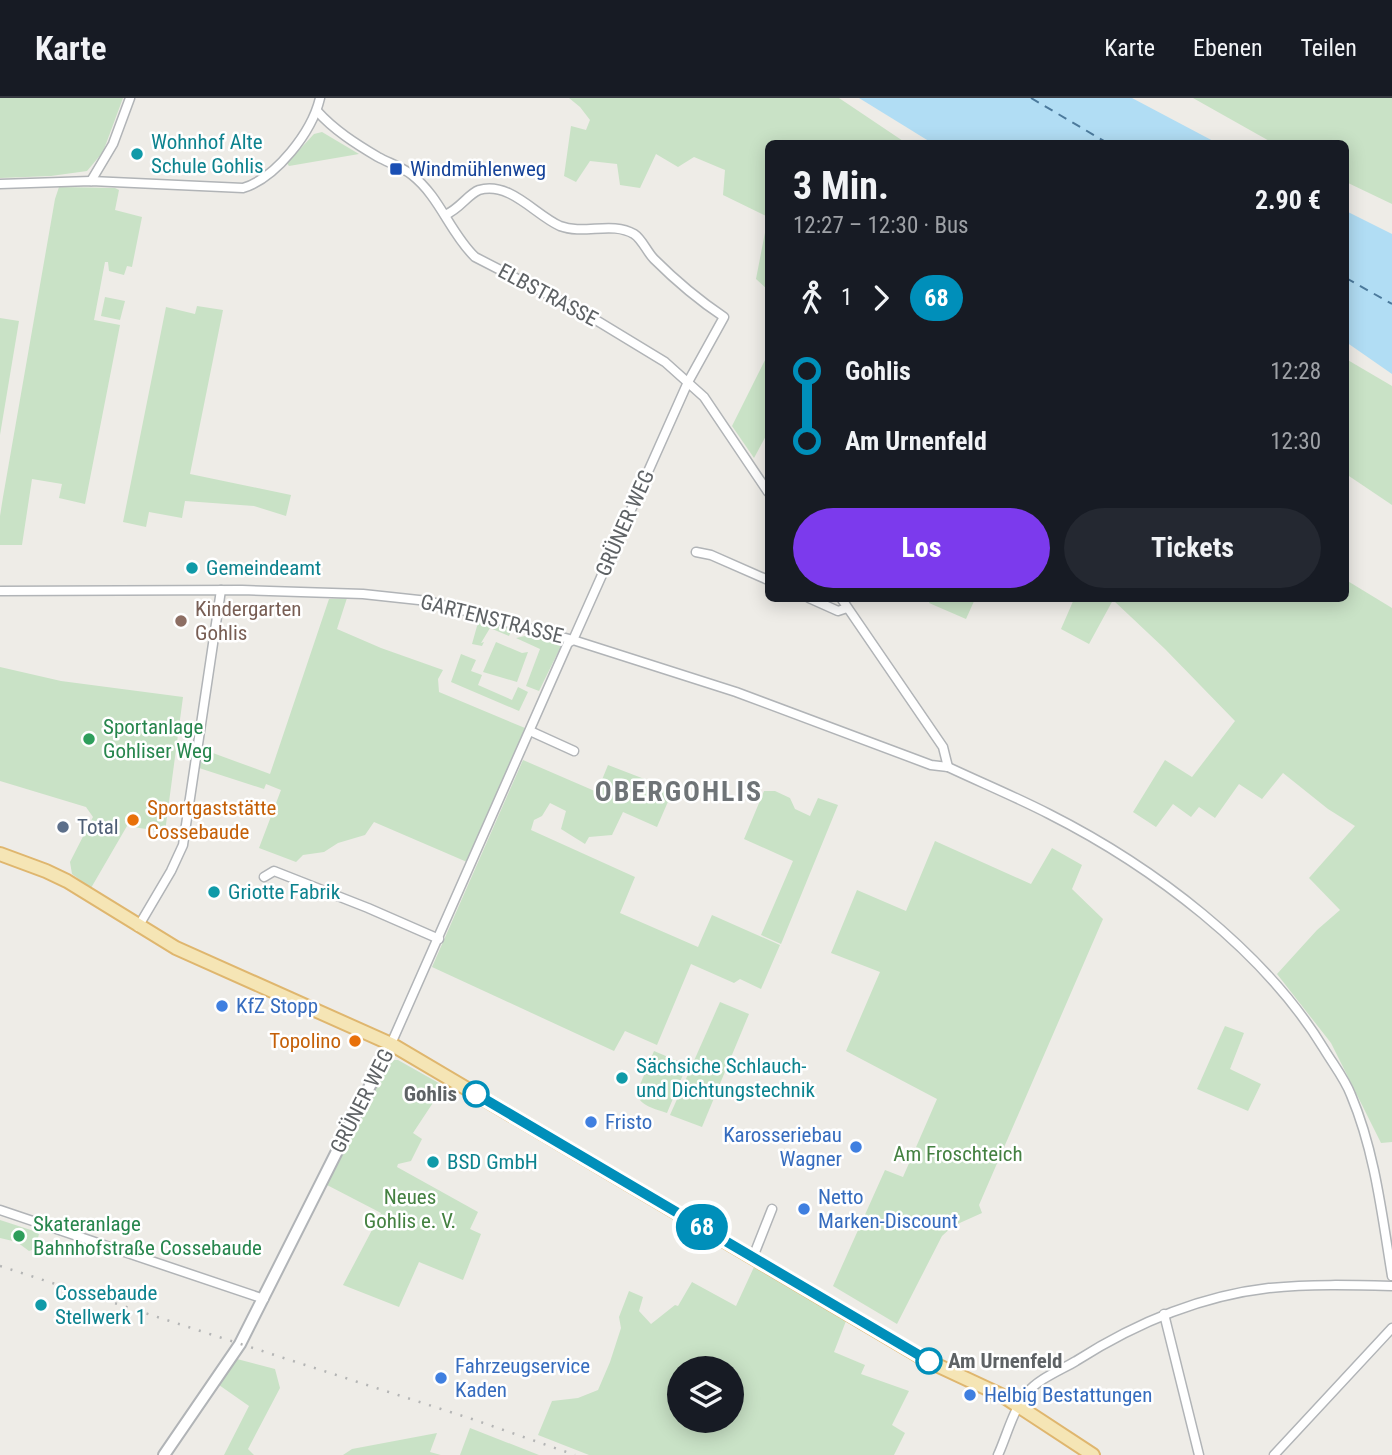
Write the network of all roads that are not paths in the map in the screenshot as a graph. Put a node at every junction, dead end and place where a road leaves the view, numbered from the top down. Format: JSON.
{"nodes":[{"id":1,"x":130,"y":98,"type":"edge"},
{"id":2,"x":320,"y":98,"type":"edge"},
{"id":3,"x":317,"y":111,"type":"junction"},
{"id":4,"x":91,"y":181,"type":"junction"},
{"id":5,"x":0,"y":184,"type":"edge"},
{"id":6,"x":445,"y":215,"type":"junction"},
{"id":7,"x":688,"y":382,"type":"junction"},
{"id":8,"x":765,"y":488,"type":"edge"},
{"id":9,"x":696,"y":552,"type":"dead end"},
{"id":10,"x":765,"y":579,"type":"edge"},
{"id":11,"x":221,"y":590,"type":"junction"},
{"id":12,"x":0,"y":591,"type":"edge"},
{"id":13,"x":818,"y":602,"type":"edge"},
{"id":14,"x":843,"y":602,"type":"edge"},
{"id":15,"x":847,"y":608,"type":"junction"},
{"id":16,"x":573,"y":640,"type":"junction"},
{"id":17,"x":530,"y":731,"type":"junction"},
{"id":18,"x":574,"y":751,"type":"dead end"},
{"id":19,"x":948,"y":767,"type":"junction"},
{"id":20,"x":0,"y":854,"type":"edge"},
{"id":21,"x":264,"y":877,"type":"dead end"},
{"id":22,"x":138,"y":927,"type":"junction"},
{"id":23,"x":439,"y":939,"type":"junction"},
{"id":24,"x":391,"y":1044,"type":"junction"},
{"id":25,"x":772,"y":1209,"type":"dead end"},
{"id":26,"x":0,"y":1210,"type":"edge"},
{"id":27,"x":753,"y":1258,"type":"junction"},
{"id":28,"x":1392,"y":1276,"type":"edge"},
{"id":29,"x":1392,"y":1286,"type":"edge"},
{"id":30,"x":264,"y":1299,"type":"junction"},
{"id":31,"x":1164,"y":1314,"type":"junction"},
{"id":32,"x":1392,"y":1328,"type":"edge"},
{"id":33,"x":1018,"y":1406,"type":"junction"},
{"id":34,"x":164,"y":1455,"type":"edge"},
{"id":35,"x":998,"y":1455,"type":"edge"},
{"id":36,"x":1093,"y":1455,"type":"edge"},
{"id":37,"x":1199,"y":1455,"type":"edge"},
{"id":38,"x":1274,"y":1455,"type":"edge"}],
"edges":[{"from":1,"to":4,"type":"street"},
{"from":2,"to":3,"type":"street"},
{"from":3,"to":4,"type":"street"},
{"from":3,"to":6,"type":"street","name":"ELBSTRASSE"},
{"from":4,"to":5,"type":"street"},
{"from":6,"to":7,"type":"street","name":"ELBSTRASSE"},
{"from":6,"to":7,"type":"street","name":"GRÜNER WEG"},
{"from":7,"to":8,"type":"street","name":"ELBSTRASSE"},
{"from":7,"to":16,"type":"street","name":"GRÜNER WEG"},
{"from":9,"to":10,"type":"street"},
{"from":11,"to":12,"type":"street","name":"GARTENSTRASSE"},
{"from":11,"to":16,"type":"street","name":"GARTENSTRASSE"},
{"from":11,"to":22,"type":"street"},
{"from":13,"to":15,"type":"street"},
{"from":14,"to":15,"type":"street"},
{"from":15,"to":19,"type":"street"},
{"from":16,"to":17,"type":"street","name":"GRÜNER WEG"},
{"from":16,"to":19,"type":"street","name":"GARTENSTRASSE"},
{"from":17,"to":18,"type":"street"},
{"from":17,"to":23,"type":"street","name":"GRÜNER WEG"},
{"from":19,"to":28,"type":"street","name":"GARTENSTRASSE"},
{"from":20,"to":22,"type":"main road"},
{"from":21,"to":23,"type":"street"},
{"from":22,"to":24,"type":"main road"},
{"from":23,"to":24,"type":"street","name":"GRÜNER WEG"},
{"from":24,"to":27,"type":"main road"},
{"from":24,"to":30,"type":"street","name":"GRÜNER WEG"},
{"from":25,"to":27,"type":"street"},
{"from":26,"to":30,"type":"street"},
{"from":27,"to":33,"type":"main road"},
{"from":29,"to":31,"type":"street"},
{"from":30,"to":34,"type":"street","name":"GRÜNER WEG"},
{"from":31,"to":33,"type":"street"},
{"from":31,"to":37,"type":"street"},
{"from":32,"to":38,"type":"street"},
{"from":33,"to":35,"type":"street"},
{"from":33,"to":36,"type":"main road"}]}
